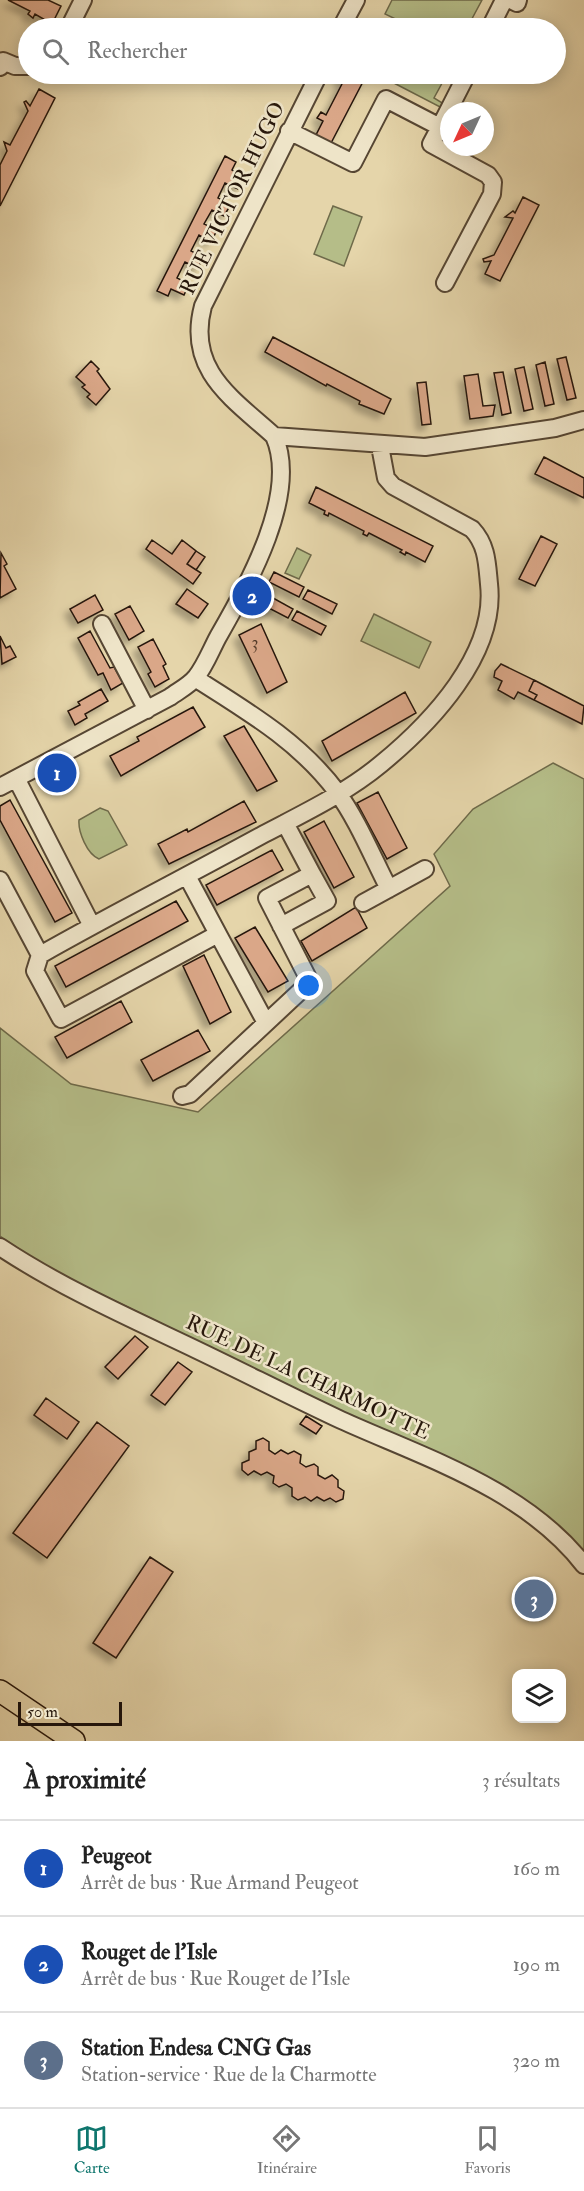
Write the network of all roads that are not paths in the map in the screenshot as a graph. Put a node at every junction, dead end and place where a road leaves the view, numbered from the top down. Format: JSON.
{"nodes":[{"id":1,"x":83,"y":0,"type":"edge"},
{"id":2,"x":354,"y":0,"type":"edge"},
{"id":3,"x":504,"y":0,"type":"edge"},
{"id":4,"x":511,"y":0,"type":"edge"},
{"id":5,"x":518,"y":0,"type":"edge"},
{"id":6,"x":74,"y":18,"type":"edge"},
{"id":7,"x":346,"y":18,"type":"edge"},
{"id":8,"x":495,"y":18,"type":"edge"},
{"id":9,"x":18,"y":66,"type":"edge"},
{"id":10,"x":0,"y":67,"type":"edge"},
{"id":11,"x":314,"y":84,"type":"edge"},
{"id":12,"x":462,"y":84,"type":"edge"},
{"id":13,"x":453,"y":102,"type":"edge"},
{"id":14,"x":440,"y":127,"type":"joint"},
{"id":15,"x":289,"y":131,"type":"junction"},
{"id":16,"x":440,"y":149,"type":"edge"},
{"id":17,"x":453,"y":156,"type":"edge"},
{"id":18,"x":445,"y":283,"type":"dead end"},
{"id":19,"x":584,"y":420,"type":"edge"},
{"id":20,"x":274,"y":435,"type":"junction"},
{"id":21,"x":380,"y":446,"type":"junction"},
{"id":22,"x":102,"y":624,"type":"dead end"},
{"id":23,"x":195,"y":678,"type":"junction"},
{"id":24,"x":147,"y":710,"type":"junction"},
{"id":25,"x":17,"y":780,"type":"junction"},
{"id":26,"x":0,"y":787,"type":"edge"},
{"id":27,"x":339,"y":794,"type":"junction"},
{"id":28,"x":285,"y":823,"type":"junction"},
{"id":29,"x":425,"y":869,"type":"dead end"},
{"id":30,"x":312,"y":874,"type":"junction"},
{"id":31,"x":187,"y":876,"type":"junction"},
{"id":32,"x":0,"y":880,"type":"edge"},
{"id":33,"x":389,"y":889,"type":"junction"},
{"id":34,"x":363,"y":903,"type":"dead end"},
{"id":35,"x":92,"y":926,"type":"junction"},
{"id":36,"x":281,"y":926,"type":"junction"},
{"id":37,"x":218,"y":934,"type":"junction"},
{"id":38,"x":40,"y":955,"type":"junction"},
{"id":39,"x":267,"y":1023,"type":"junction"},
{"id":40,"x":182,"y":1096,"type":"dead end"},
{"id":41,"x":0,"y":1247,"type":"edge"},
{"id":42,"x":584,"y":1565,"type":"edge"},
{"id":43,"x":0,"y":1691,"type":"edge"},
{"id":44,"x":0,"y":1707,"type":"edge"},
{"id":45,"x":51,"y":1741,"type":"edge"},
{"id":46,"x":74,"y":1741,"type":"edge"}],
"edges":[{"from":1,"to":6,"type":"street"},
{"from":2,"to":7,"type":"street"},
{"from":3,"to":8,"type":"street"},
{"from":4,"to":5,"type":"street"},
{"from":9,"to":10,"type":"street"},
{"from":11,"to":15,"type":"street","name":"RUE VICTOR HUGO"},
{"from":12,"to":13,"type":"street"},
{"from":14,"to":15,"type":"street"},
{"from":14,"to":16,"type":"street"},
{"from":15,"to":20,"type":"street","name":"RUE VICTOR HUGO"},
{"from":17,"to":18,"type":"street"},
{"from":19,"to":21,"type":"street"},
{"from":20,"to":21,"type":"street"},
{"from":20,"to":23,"type":"street"},
{"from":21,"to":27,"type":"street"},
{"from":22,"to":24,"type":"street"},
{"from":23,"to":24,"type":"street"},
{"from":23,"to":27,"type":"street"},
{"from":24,"to":25,"type":"street"},
{"from":25,"to":26,"type":"street"},
{"from":25,"to":35,"type":"street"},
{"from":27,"to":28,"type":"street"},
{"from":27,"to":33,"type":"street"},
{"from":28,"to":30,"type":"street"},
{"from":28,"to":31,"type":"street"},
{"from":29,"to":33,"type":"street"},
{"from":30,"to":36,"type":"street"},
{"from":30,"to":36,"type":"street"},
{"from":31,"to":35,"type":"street"},
{"from":31,"to":37,"type":"street"},
{"from":32,"to":38,"type":"street"},
{"from":33,"to":34,"type":"street"},
{"from":35,"to":38,"type":"street"},
{"from":36,"to":39,"type":"street"},
{"from":37,"to":38,"type":"street"},
{"from":37,"to":39,"type":"street"},
{"from":39,"to":40,"type":"street"},
{"from":41,"to":42,"type":"street","name":"RUE DE LA CHARMOTTE"},
{"from":43,"to":46,"type":"main road"},
{"from":44,"to":45,"type":"main road"}]}
